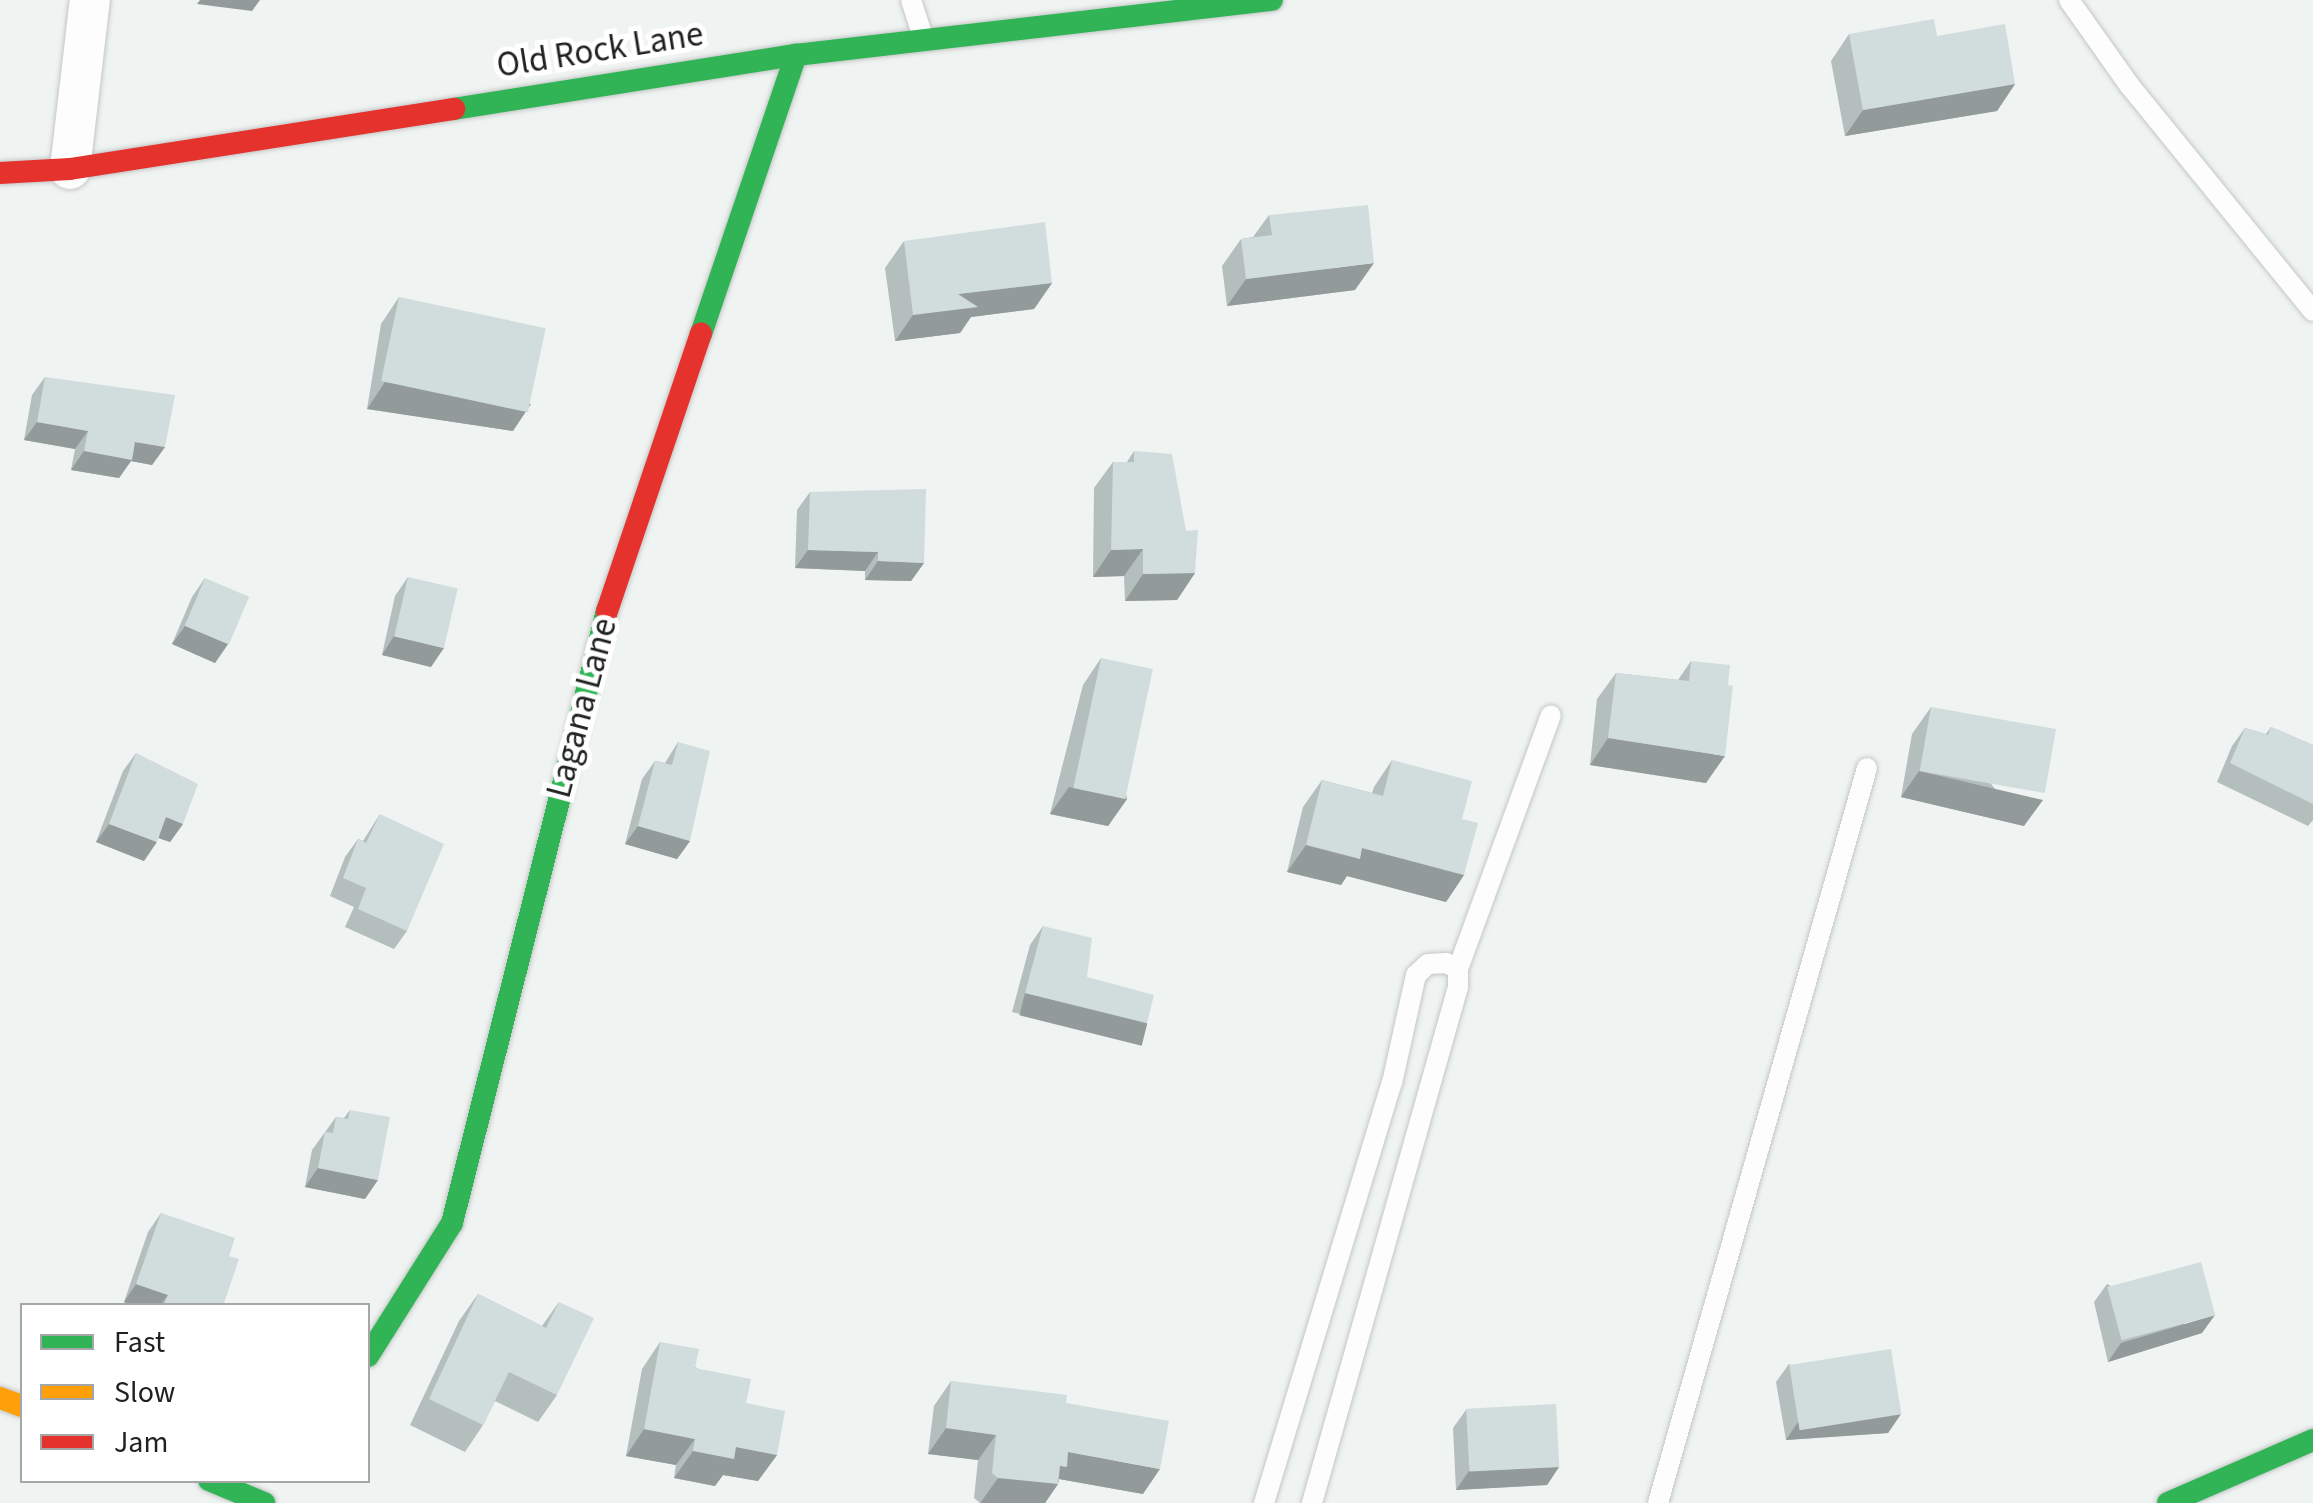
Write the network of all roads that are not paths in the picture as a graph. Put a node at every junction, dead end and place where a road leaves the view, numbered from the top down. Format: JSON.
{"nodes":[{"id":1,"x":90,"y":0,"type":"edge"},
{"id":2,"x":911,"y":0,"type":"edge"},
{"id":3,"x":1272,"y":0,"type":"edge"},
{"id":4,"x":2069,"y":0,"type":"edge"},
{"id":5,"x":924,"y":40,"type":"junction"},
{"id":6,"x":796,"y":55,"type":"junction"},
{"id":7,"x":70,"y":169,"type":"junction"},
{"id":8,"x":0,"y":173,"type":"edge"},
{"id":9,"x":2313,"y":311,"type":"edge"},
{"id":10,"x":1550,"y":714,"type":"dead end"},
{"id":11,"x":1867,"y":768,"type":"dead end"},
{"id":12,"x":1458,"y":969,"type":"junction"},
{"id":13,"x":370,"y":1353,"type":"edge"},
{"id":14,"x":2313,"y":1440,"type":"edge"},
{"id":15,"x":216,"y":1483,"type":"edge"},
{"id":16,"x":264,"y":1503,"type":"edge"},
{"id":17,"x":1264,"y":1503,"type":"edge"},
{"id":18,"x":1312,"y":1503,"type":"edge"},
{"id":19,"x":1658,"y":1503,"type":"edge"},
{"id":20,"x":2168,"y":1503,"type":"edge"}],
"edges":[{"from":1,"to":7,"type":"street"},
{"from":2,"to":5,"type":"lane"},
{"from":3,"to":5,"type":"street","name":"Old Rock Lane"},
{"from":4,"to":9,"type":"lane"},
{"from":5,"to":6,"type":"street","name":"Old Rock Lane"},
{"from":6,"to":7,"type":"street","name":"Old Rock Lane"},
{"from":6,"to":13,"type":"street","name":"Lagana Lane"},
{"from":7,"to":8,"type":"street","name":"Old Rock Lane"},
{"from":10,"to":12,"type":"lane"},
{"from":11,"to":19,"type":"lane"},
{"from":12,"to":17,"type":"lane"},
{"from":12,"to":18,"type":"lane"},
{"from":14,"to":20,"type":"street"},
{"from":15,"to":16,"type":"street"}]}
